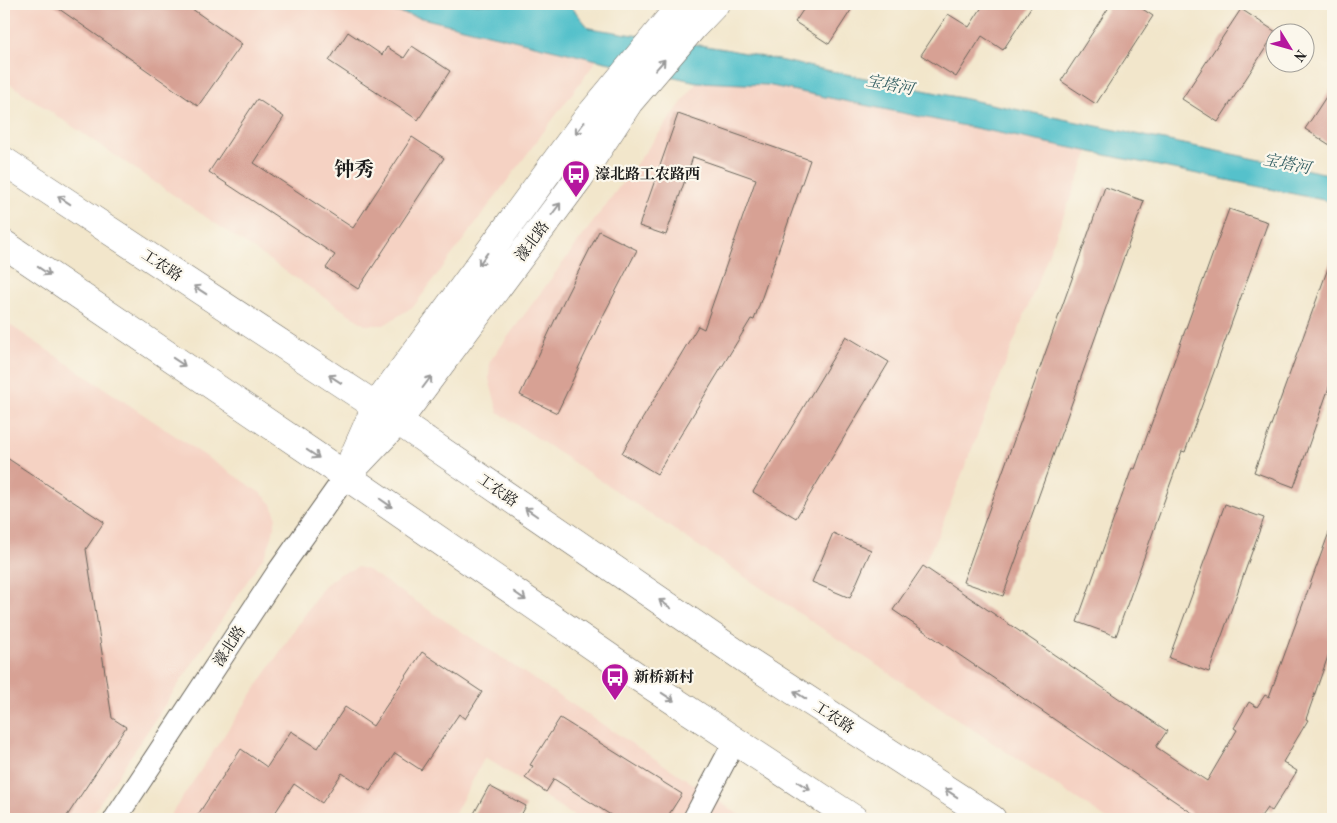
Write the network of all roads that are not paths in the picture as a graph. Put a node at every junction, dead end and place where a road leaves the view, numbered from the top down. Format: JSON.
{"nodes":[{"id":1,"x":715,"y":4,"type":"edge"},
{"id":2,"x":684,"y":15,"type":"edge"},
{"id":3,"x":620,"y":96,"type":"junction"},
{"id":4,"x":4,"y":161,"type":"edge"},
{"id":5,"x":4,"y":244,"type":"edge"},
{"id":6,"x":376,"y":406,"type":"junction"},
{"id":7,"x":398,"y":421,"type":"junction"},
{"id":8,"x":346,"y":476,"type":"junction"},
{"id":9,"x":735,"y":741,"type":"junction"},
{"id":10,"x":115,"y":819,"type":"edge"},
{"id":11,"x":694,"y":819,"type":"edge"},
{"id":12,"x":854,"y":819,"type":"edge"},
{"id":13,"x":992,"y":819,"type":"edge"}],
"edges":[{"from":1,"to":2,"type":"main road","name":"濠北路"},
{"from":2,"to":3,"type":"main road","name":"濠北路"},
{"from":3,"to":6,"type":"main road","name":"濠北路","one_way":true},
{"from":7,"to":3,"type":"main road","name":"濠北路","one_way":true},
{"from":6,"to":4,"type":"main road","name":"工农路","one_way":true},
{"from":5,"to":8,"type":"main road","one_way":true},
{"from":6,"to":7,"type":"main road","name":"工农路"},
{"from":6,"to":8,"type":"main road","name":"濠北路"},
{"from":7,"to":8,"type":"main road","name":"濠北路"},
{"from":13,"to":7,"type":"main road","name":"工农路","one_way":true},
{"from":8,"to":9,"type":"main road","one_way":true},
{"from":8,"to":10,"type":"street","name":"濠北路"},
{"from":9,"to":11,"type":"street"},
{"from":9,"to":12,"type":"main road","one_way":true}]}
